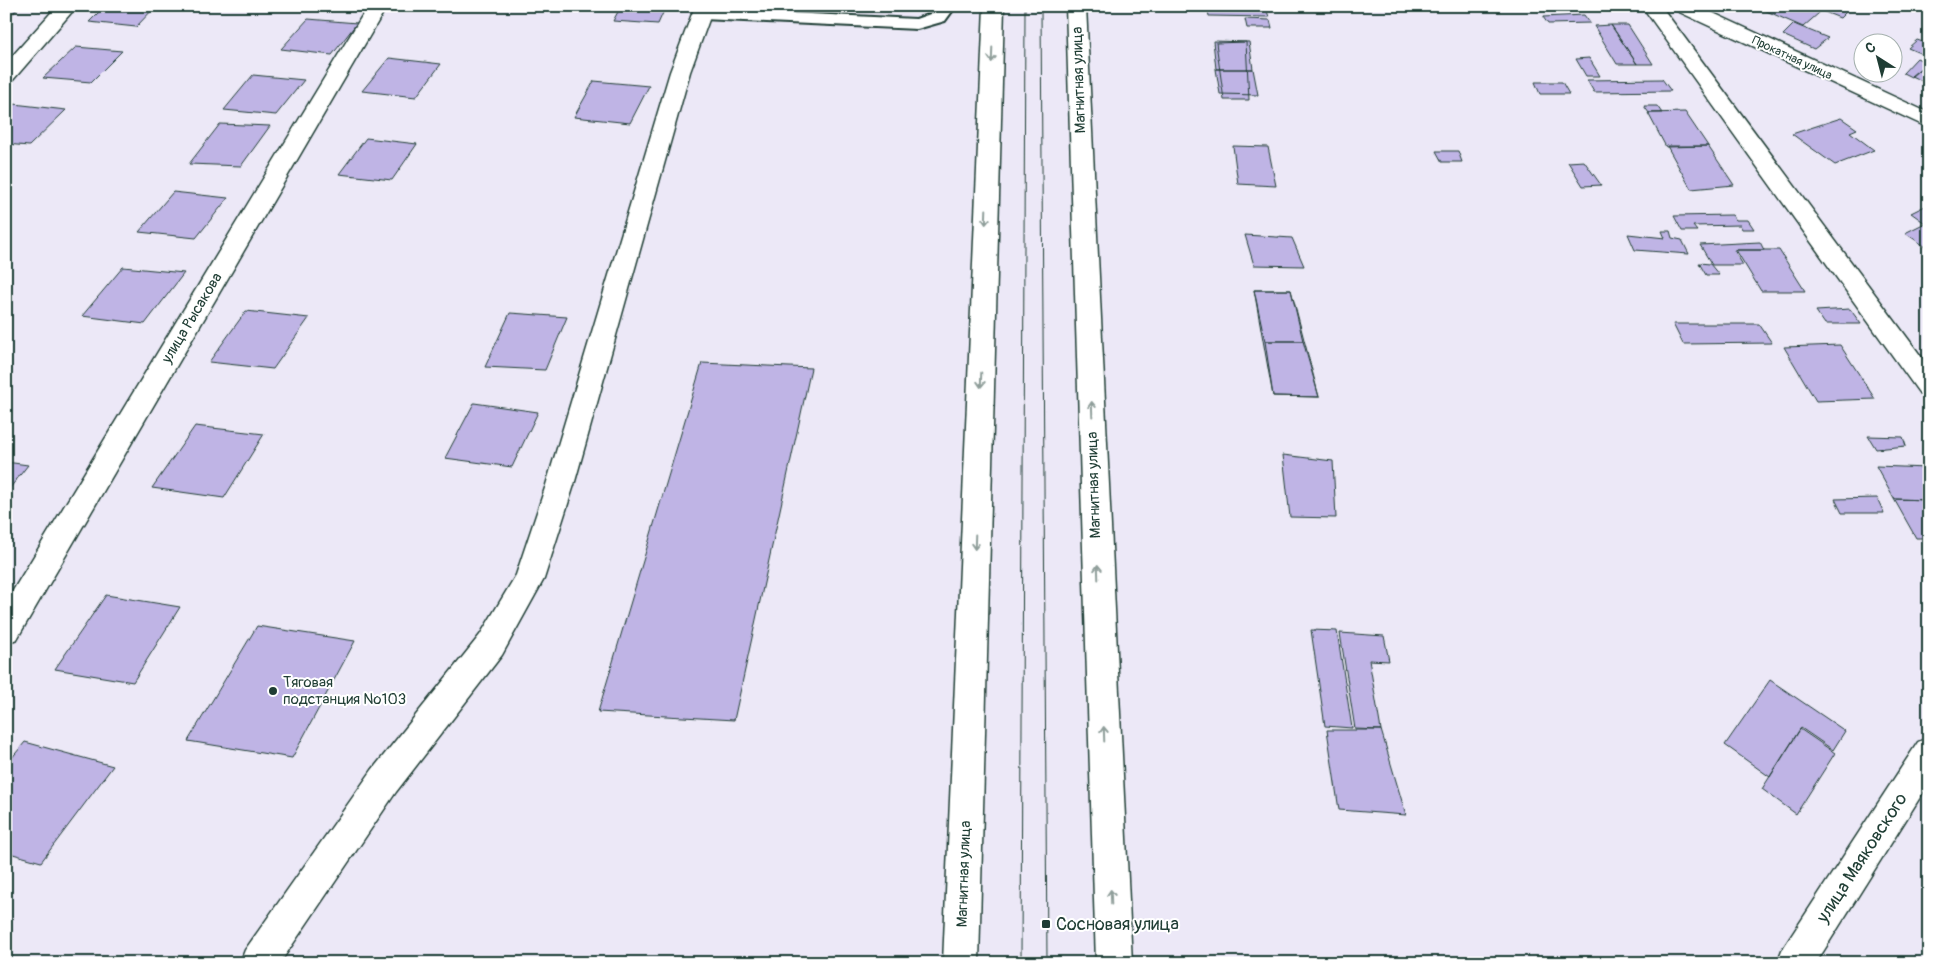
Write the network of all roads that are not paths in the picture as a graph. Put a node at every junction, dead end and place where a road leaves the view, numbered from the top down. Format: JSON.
{"nodes":[{"id":1,"x":68,"y":6,"type":"edge"},
{"id":2,"x":378,"y":6,"type":"edge"},
{"id":3,"x":948,"y":6,"type":"edge"},
{"id":4,"x":994,"y":6,"type":"edge"},
{"id":5,"x":1076,"y":6,"type":"edge"},
{"id":6,"x":1651,"y":6,"type":"edge"},
{"id":7,"x":1682,"y":6,"type":"edge"},
{"id":8,"x":704,"y":10,"type":"edge"},
{"id":9,"x":6,"y":76,"type":"edge"},
{"id":10,"x":1929,"y":122,"type":"edge"},
{"id":11,"x":1929,"y":387,"type":"edge"},
{"id":12,"x":6,"y":629,"type":"edge"},
{"id":13,"x":1929,"y":753,"type":"edge"},
{"id":14,"x":258,"y":963,"type":"edge"},
{"id":15,"x":961,"y":963,"type":"edge"},
{"id":16,"x":1114,"y":963,"type":"edge"},
{"id":17,"x":1794,"y":963,"type":"edge"}],
"edges":[{"from":1,"to":9,"type":"street"},
{"from":2,"to":12,"type":"street","name":"улица Рысакова"},
{"from":3,"to":8,"type":"lane"},
{"from":4,"to":15,"type":"street","name":"Магнитная улица","one_way":true},
{"from":16,"to":5,"type":"street","name":"Магнитная улица","one_way":true},
{"from":6,"to":11,"type":"street"},
{"from":7,"to":10,"type":"street","name":"Прокатная улица"},
{"from":8,"to":14,"type":"street"},
{"from":13,"to":17,"type":"street","name":"улица Маяковского"}]}
